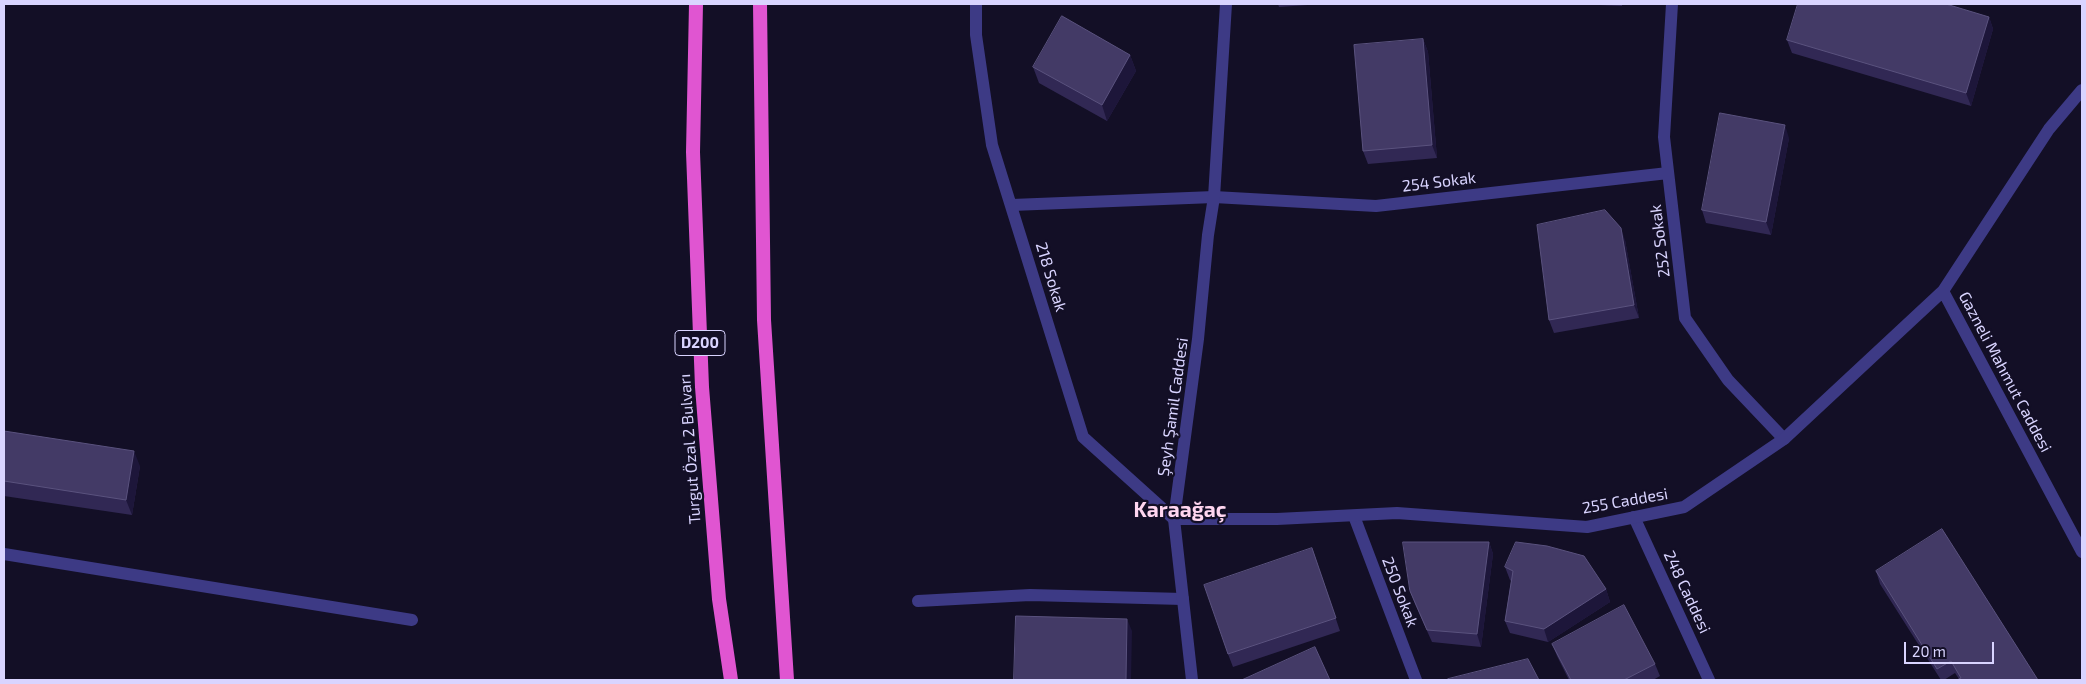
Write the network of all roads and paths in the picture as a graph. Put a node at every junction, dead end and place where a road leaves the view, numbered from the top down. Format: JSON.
{"nodes":[{"id":1,"x":696,"y":4,"type":"edge"},
{"id":2,"x":760,"y":4,"type":"edge"},
{"id":3,"x":976,"y":4,"type":"edge"},
{"id":4,"x":1226,"y":4,"type":"edge"},
{"id":5,"x":1672,"y":4,"type":"edge"},
{"id":6,"x":2082,"y":90,"type":"edge"},
{"id":7,"x":1668,"y":173,"type":"junction"},
{"id":8,"x":1214,"y":197,"type":"junction"},
{"id":9,"x":1012,"y":205,"type":"junction"},
{"id":10,"x":1943,"y":291,"type":"junction"},
{"id":11,"x":1784,"y":439,"type":"junction"},
{"id":12,"x":1354,"y":516,"type":"junction"},
{"id":13,"x":1634,"y":518,"type":"junction"},
{"id":14,"x":1174,"y":519,"type":"junction"},
{"id":15,"x":2082,"y":552,"type":"edge"},
{"id":16,"x":4,"y":554,"type":"edge"},
{"id":17,"x":1183,"y":599,"type":"junction"},
{"id":18,"x":918,"y":601,"type":"dead end"},
{"id":19,"x":412,"y":620,"type":"dead end"},
{"id":20,"x":731,"y":680,"type":"edge"},
{"id":21,"x":787,"y":680,"type":"edge"},
{"id":22,"x":1192,"y":680,"type":"edge"},
{"id":23,"x":1416,"y":680,"type":"edge"},
{"id":24,"x":1709,"y":680,"type":"edge"}],
"edges":[{"from":1,"to":20,"type":"highway","name":"Turgut Özal 2 Bulvarı","number":"D200"},
{"from":2,"to":21,"type":"highway"},
{"from":3,"to":9,"type":"street","name":"218 Sokak"},
{"from":4,"to":8,"type":"street","name":"Şeyh Şamil Caddesi"},
{"from":5,"to":7,"type":"street","name":"252 Sokak"},
{"from":6,"to":10,"type":"street","name":"Gazneli Mahmut Caddesi"},
{"from":7,"to":8,"type":"street","name":"254 Sokak"},
{"from":7,"to":11,"type":"street","name":"252 Sokak"},
{"from":8,"to":9,"type":"street","name":"254 Sokak"},
{"from":8,"to":14,"type":"street","name":"Şeyh Şamil Caddesi"},
{"from":9,"to":14,"type":"street","name":"218 Sokak"},
{"from":10,"to":11,"type":"street","name":"255 Caddesi"},
{"from":10,"to":15,"type":"street","name":"Gazneli Mahmut Caddesi"},
{"from":11,"to":13,"type":"street","name":"255 Caddesi"},
{"from":12,"to":13,"type":"street","name":"255 Caddesi"},
{"from":12,"to":14,"type":"street","name":"255 Caddesi"},
{"from":12,"to":23,"type":"street","name":"250 Sokak"},
{"from":13,"to":24,"type":"street","name":"248 Caddesi"},
{"from":14,"to":17,"type":"street","name":"Şeyh Şamil Caddesi"},
{"from":16,"to":19,"type":"street"},
{"from":17,"to":18,"type":"street"},
{"from":17,"to":22,"type":"street","name":"Şeyh Şamil Caddesi"}]}
